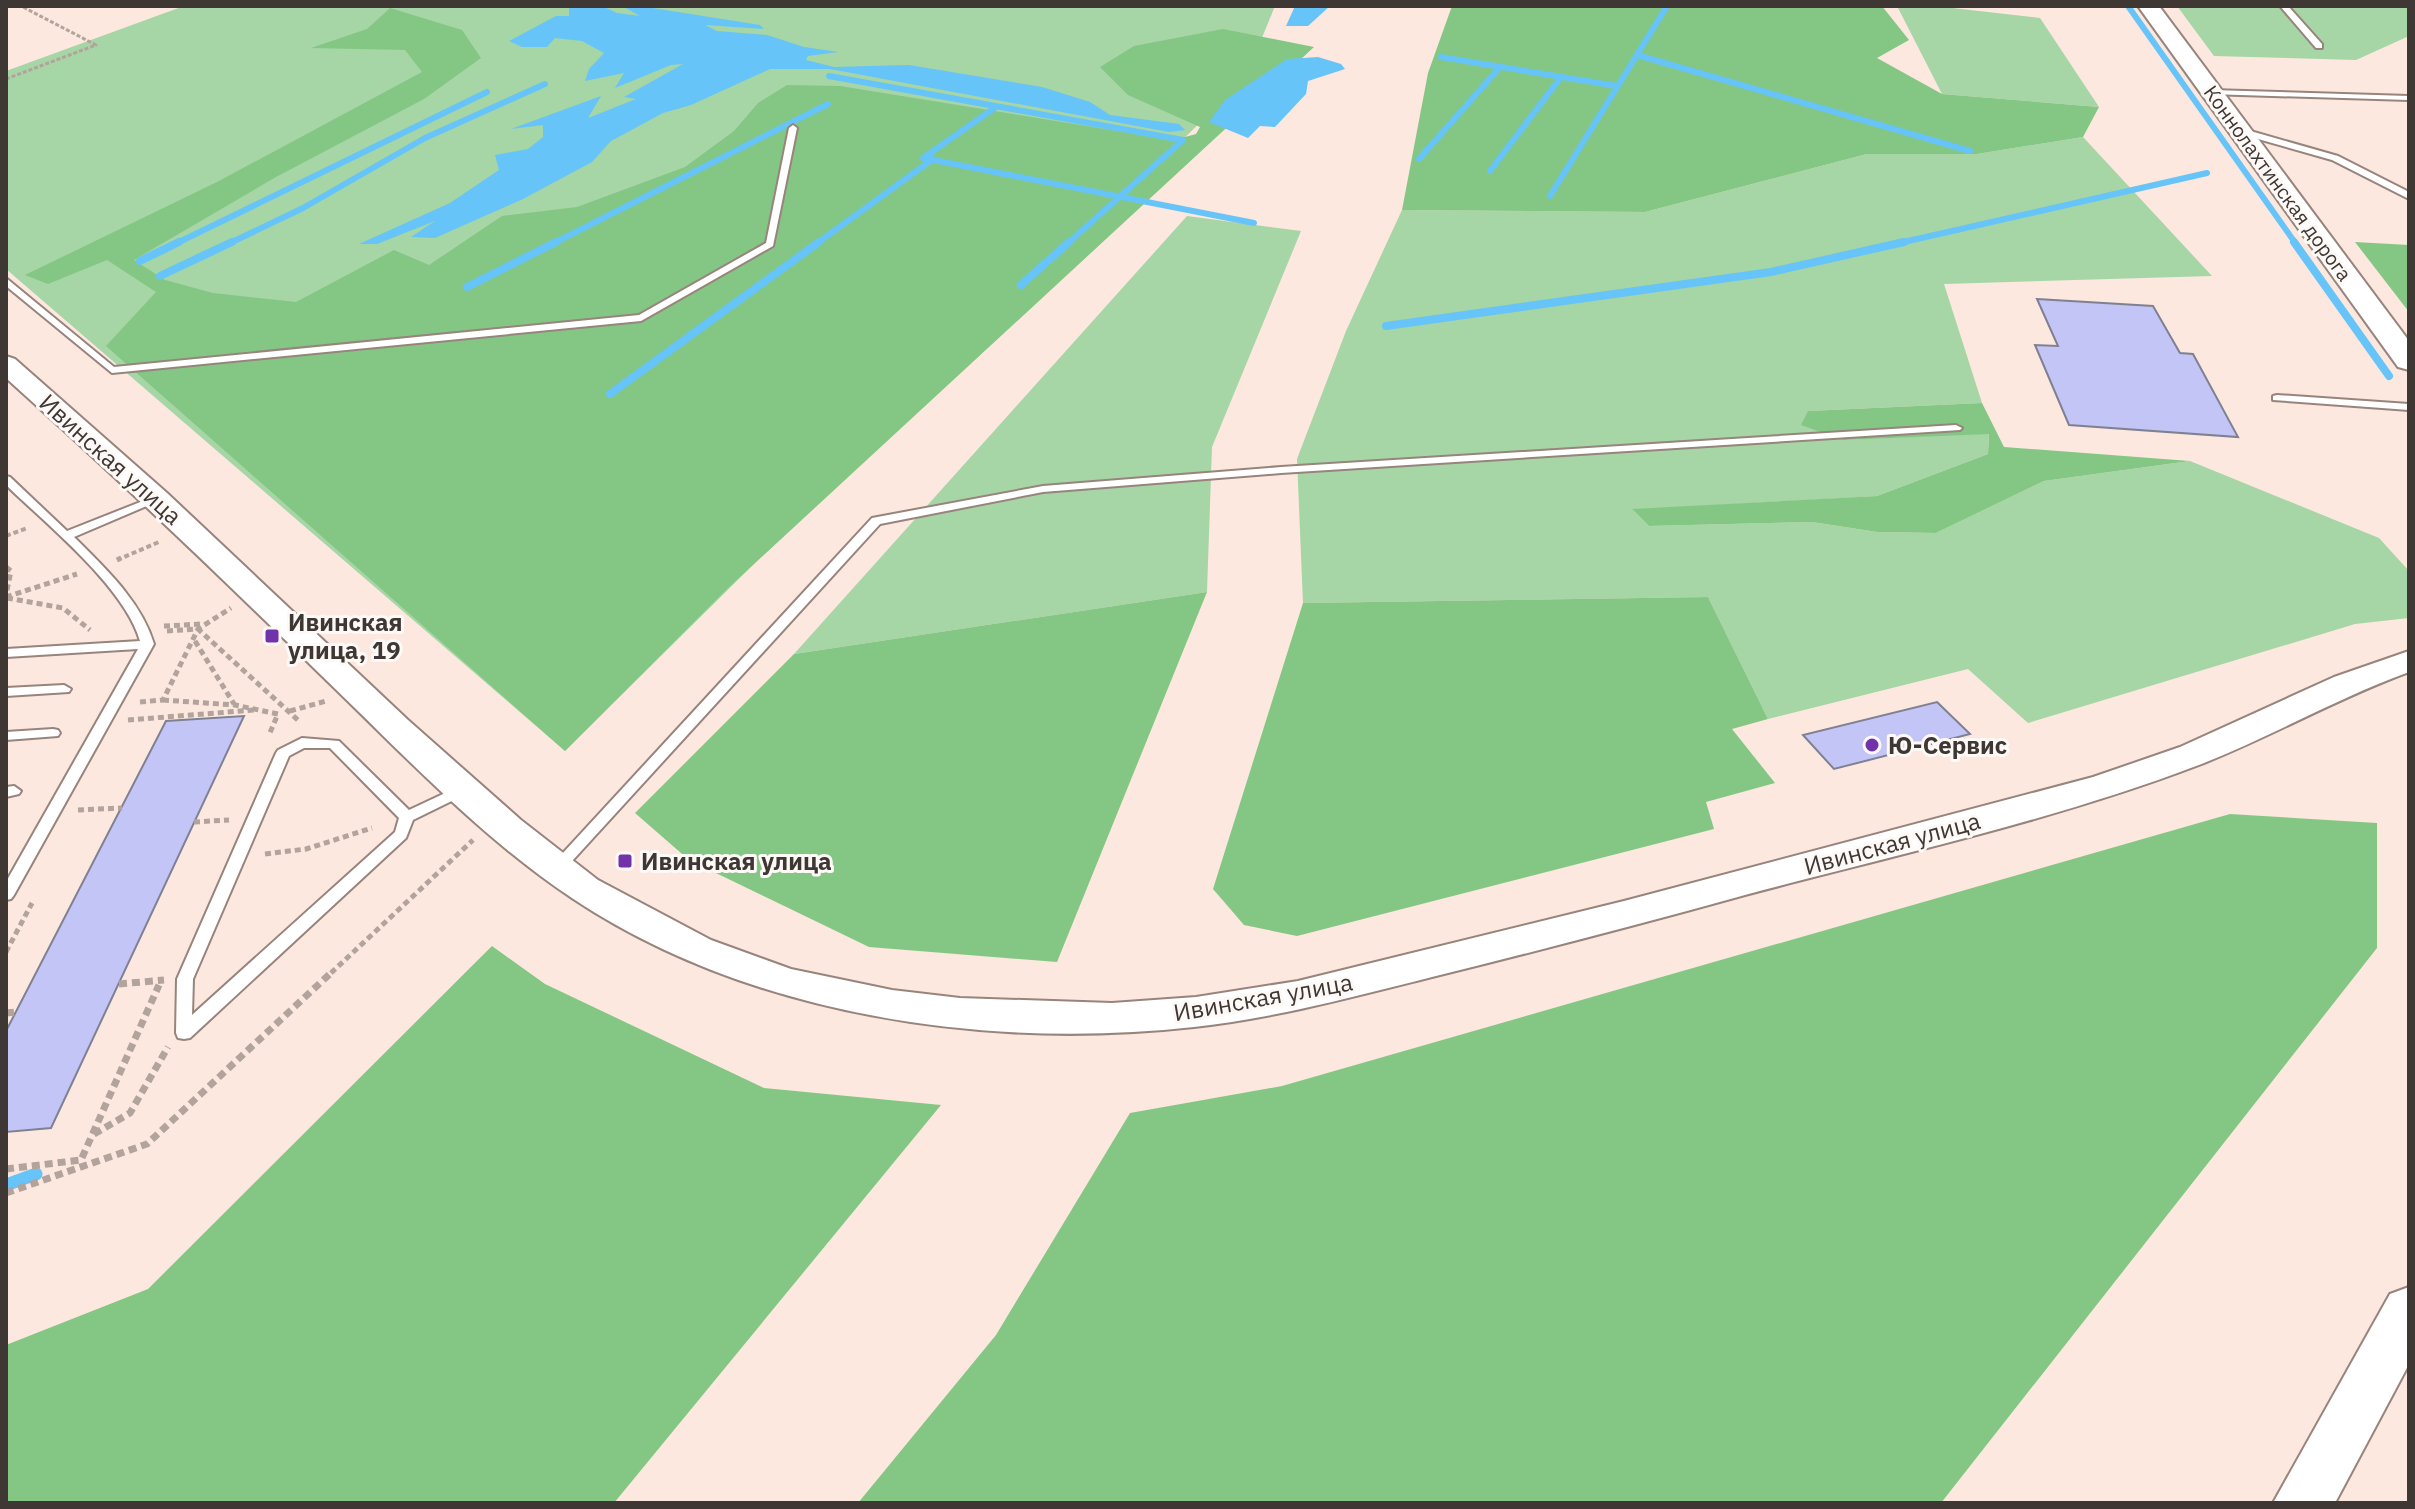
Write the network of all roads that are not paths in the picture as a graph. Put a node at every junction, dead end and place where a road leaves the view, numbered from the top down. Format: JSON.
{"nodes":[{"id":1,"x":2148,"y":6,"type":"edge"},
{"id":2,"x":2284,"y":6,"type":"edge"},
{"id":3,"x":2319,"y":46,"type":"dead end"},
{"id":4,"x":2211,"y":92,"type":"junction"},
{"id":5,"x":2409,"y":98,"type":"edge"},
{"id":6,"x":793,"y":128,"type":"dead end"},
{"id":7,"x":2240,"y":131,"type":"junction"},
{"id":8,"x":2409,"y":196,"type":"edge"},
{"id":9,"x":6,"y":281,"type":"edge"},
{"id":10,"x":2409,"y":361,"type":"edge"},
{"id":11,"x":6,"y":364,"type":"edge"},
{"id":12,"x":2277,"y":398,"type":"dead end"},
{"id":13,"x":2409,"y":407,"type":"edge"},
{"id":14,"x":1956,"y":428,"type":"dead end"},
{"id":15,"x":6,"y":479,"type":"edge"},
{"id":16,"x":157,"y":499,"type":"junction"},
{"id":17,"x":65,"y":536,"type":"junction"},
{"id":18,"x":147,"y":644,"type":"junction"},
{"id":19,"x":6,"y":653,"type":"edge"},
{"id":20,"x":2409,"y":661,"type":"edge"},
{"id":21,"x":64,"y":689,"type":"dead end"},
{"id":22,"x":6,"y":692,"type":"edge"},
{"id":23,"x":53,"y":733,"type":"dead end"},
{"id":24,"x":6,"y":736,"type":"edge"},
{"id":25,"x":466,"y":789,"type":"junction"},
{"id":26,"x":407,"y":817,"type":"junction"},
{"id":27,"x":558,"y":867,"type":"junction"},
{"id":28,"x":6,"y":895,"type":"edge"},
{"id":29,"x":2409,"y":1311,"type":"edge"},
{"id":30,"x":2303,"y":1503,"type":"edge"}],
"edges":[{"from":1,"to":4,"type":"main road","name":"Коннолахтинская дорога"},
{"from":2,"to":3,"type":"lane"},
{"from":4,"to":5,"type":"lane"},
{"from":4,"to":7,"type":"main road","name":"Коннолахтинская дорога"},
{"from":6,"to":9,"type":"lane"},
{"from":7,"to":8,"type":"lane"},
{"from":7,"to":10,"type":"main road","name":"Коннолахтинская дорога"},
{"from":11,"to":16,"type":"street","name":"Ивинская улица"},
{"from":12,"to":13,"type":"lane"},
{"from":14,"to":27,"type":"lane"},
{"from":15,"to":17,"type":"lane"},
{"from":16,"to":17,"type":"lane"},
{"from":16,"to":25,"type":"street","name":"Ивинская улица"},
{"from":17,"to":18,"type":"lane"},
{"from":18,"to":19,"type":"lane"},
{"from":18,"to":28,"type":"lane"},
{"from":20,"to":27,"type":"street","name":"Ивинская улица"},
{"from":21,"to":22,"type":"lane"},
{"from":23,"to":24,"type":"lane"},
{"from":25,"to":26,"type":"lane"},
{"from":25,"to":27,"type":"street","name":"Ивинская улица"},
{"from":26,"to":26,"type":"lane"},
{"from":29,"to":30,"type":"main road"}]}
